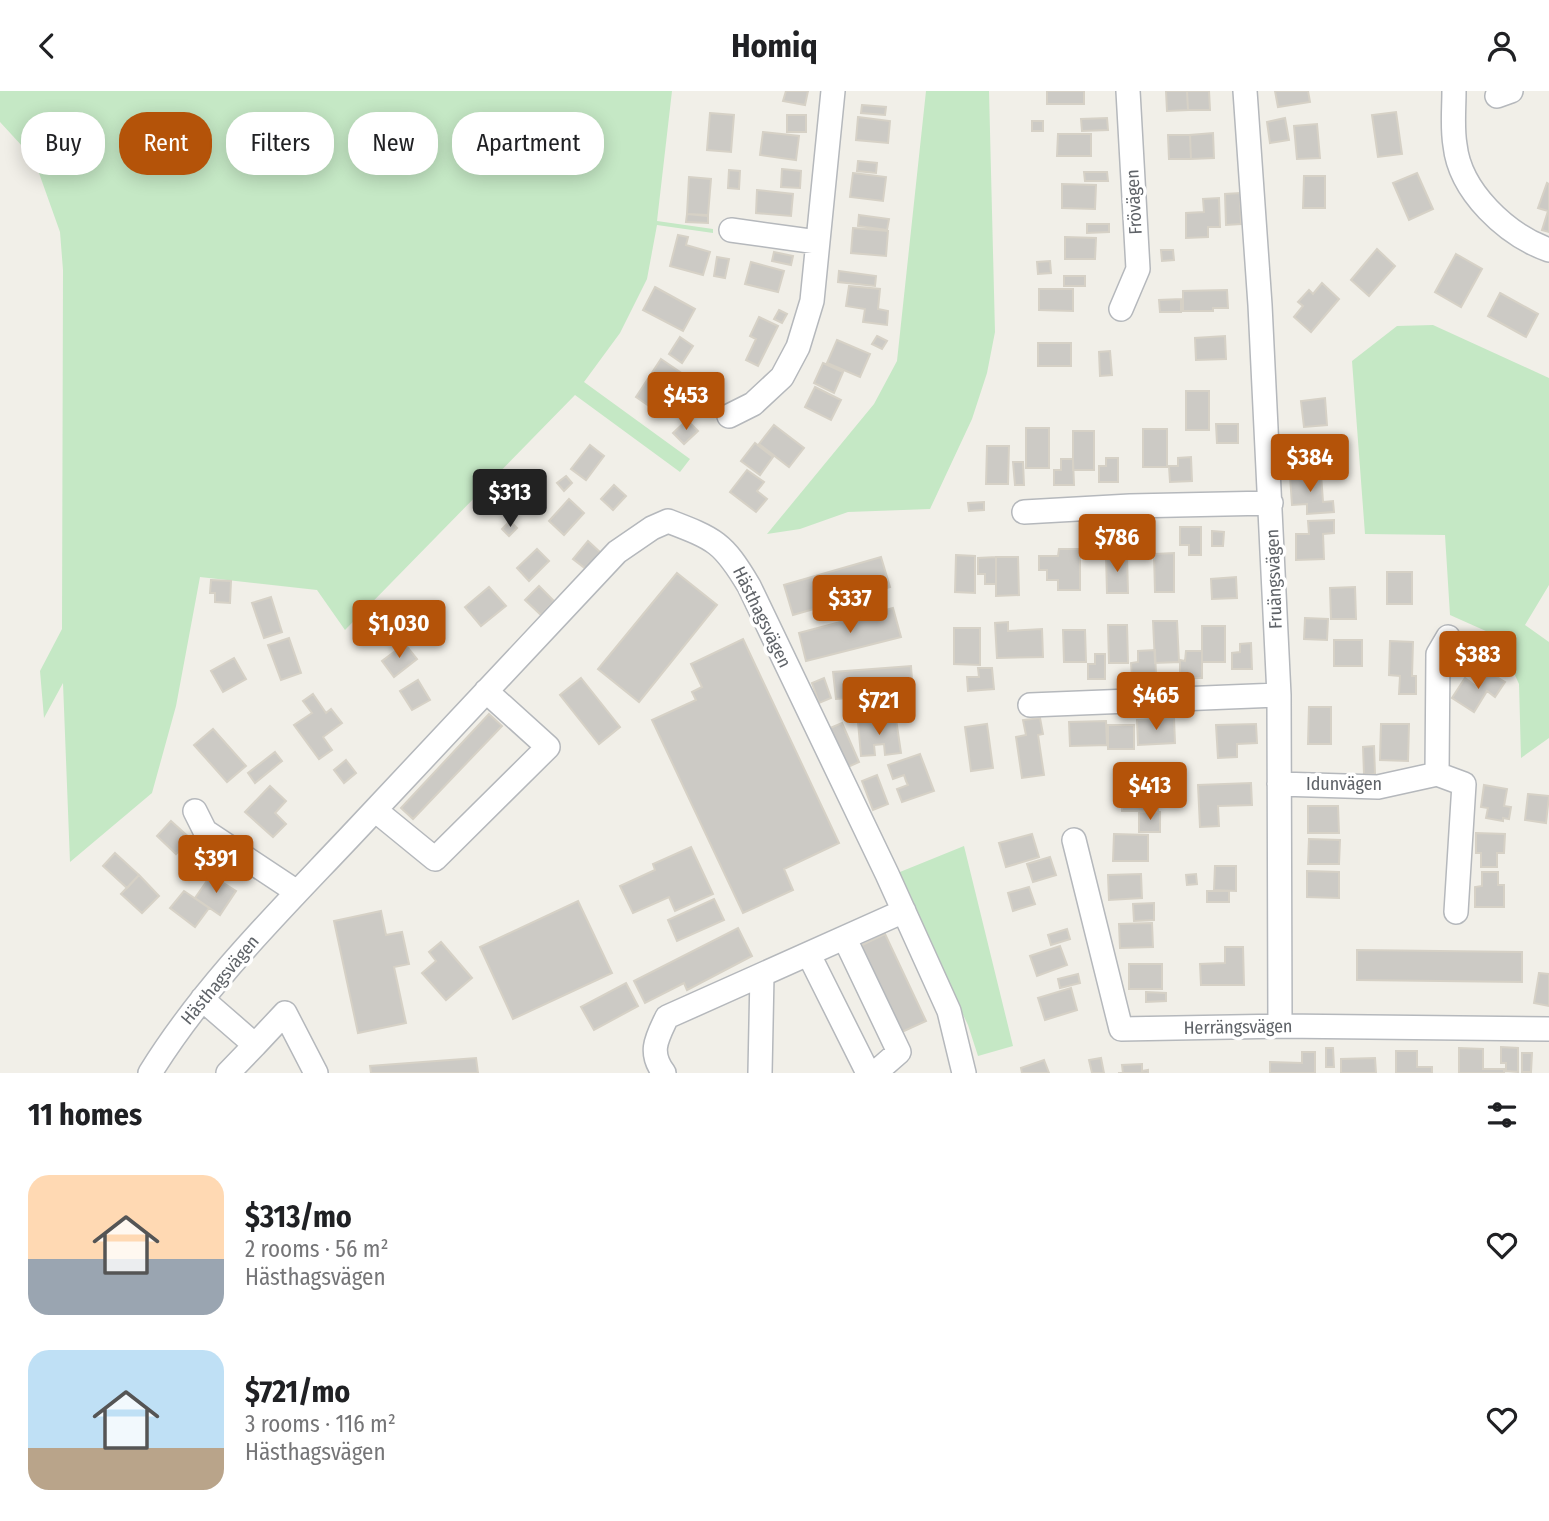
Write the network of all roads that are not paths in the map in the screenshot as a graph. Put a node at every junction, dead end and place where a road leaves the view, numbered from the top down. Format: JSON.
{"nodes":[{"id":1,"x":833,"y":91,"type":"edge"},
{"id":2,"x":1128,"y":91,"type":"edge"},
{"id":3,"x":1245,"y":91,"type":"edge"},
{"id":4,"x":1454,"y":91,"type":"edge"},
{"id":5,"x":732,"y":230,"type":"dead end"},
{"id":6,"x":817,"y":242,"type":"junction"},
{"id":7,"x":1549,"y":250,"type":"edge"},
{"id":8,"x":1121,"y":309,"type":"dead end"},
{"id":9,"x":729,"y":416,"type":"dead end"},
{"id":10,"x":1271,"y":503,"type":"junction"},
{"id":11,"x":1024,"y":512,"type":"dead end"},
{"id":12,"x":1448,"y":637,"type":"dead end"},
{"id":13,"x":486,"y":691,"type":"junction"},
{"id":14,"x":1279,"y":695,"type":"junction"},
{"id":15,"x":1030,"y":705,"type":"dead end"},
{"id":16,"x":1437,"y":774,"type":"junction"},
{"id":17,"x":1279,"y":784,"type":"junction"},
{"id":18,"x":375,"y":810,"type":"junction"},
{"id":19,"x":195,"y":811,"type":"dead end"},
{"id":20,"x":1074,"y":840,"type":"dead end"},
{"id":21,"x":297,"y":892,"type":"junction"},
{"id":22,"x":904,"y":911,"type":"junction"},
{"id":23,"x":1456,"y":912,"type":"dead end"},
{"id":24,"x":845,"y":939,"type":"junction"},
{"id":25,"x":809,"y":955,"type":"junction"},
{"id":26,"x":762,"y":975,"type":"junction"},
{"id":27,"x":202,"y":999,"type":"junction"},
{"id":28,"x":1280,"y":1026,"type":"junction"},
{"id":29,"x":1549,"y":1029,"type":"edge"},
{"id":30,"x":255,"y":1045,"type":"junction"},
{"id":31,"x":150,"y":1073,"type":"edge"},
{"id":32,"x":228,"y":1073,"type":"edge"},
{"id":33,"x":316,"y":1073,"type":"edge"},
{"id":34,"x":664,"y":1073,"type":"edge"},
{"id":35,"x":762,"y":1073,"type":"edge"},
{"id":36,"x":868,"y":1073,"type":"edge"},
{"id":37,"x":876,"y":1073,"type":"edge"},
{"id":38,"x":964,"y":1073,"type":"edge"}],
"edges":[{"from":1,"to":6,"type":"street"},
{"from":2,"to":8,"type":"street","name":"Frövägen"},
{"from":3,"to":10,"type":"street","name":"Fruängsvägen"},
{"from":4,"to":7,"type":"street"},
{"from":5,"to":6,"type":"street"},
{"from":6,"to":9,"type":"street"},
{"from":10,"to":11,"type":"street"},
{"from":10,"to":14,"type":"street","name":"Fruängsvägen"},
{"from":12,"to":16,"type":"street"},
{"from":13,"to":18,"type":"street","name":"Hästhagsvägen"},
{"from":13,"to":18,"type":"street"},
{"from":13,"to":22,"type":"street","name":"Hästhagsvägen"},
{"from":14,"to":15,"type":"street"},
{"from":14,"to":17,"type":"street","name":"Fruängsvägen"},
{"from":16,"to":17,"type":"street","name":"Idunvägen"},
{"from":16,"to":23,"type":"street"},
{"from":17,"to":28,"type":"street","name":"Fruängsvägen"},
{"from":18,"to":21,"type":"street","name":"Hästhagsvägen"},
{"from":19,"to":21,"type":"street"},
{"from":20,"to":28,"type":"street","name":"Herrängsvägen"},
{"from":21,"to":27,"type":"street","name":"Hästhagsvägen"},
{"from":22,"to":24,"type":"street"},
{"from":22,"to":38,"type":"street","name":"Hästhagsvägen"},
{"from":24,"to":25,"type":"street"},
{"from":24,"to":37,"type":"street"},
{"from":25,"to":26,"type":"street"},
{"from":25,"to":36,"type":"street"},
{"from":26,"to":34,"type":"street"},
{"from":26,"to":35,"type":"street"},
{"from":27,"to":30,"type":"street"},
{"from":27,"to":31,"type":"street","name":"Hästhagsvägen"},
{"from":28,"to":29,"type":"street","name":"Herrängsvägen"},
{"from":30,"to":32,"type":"street"},
{"from":30,"to":33,"type":"street"}]}
